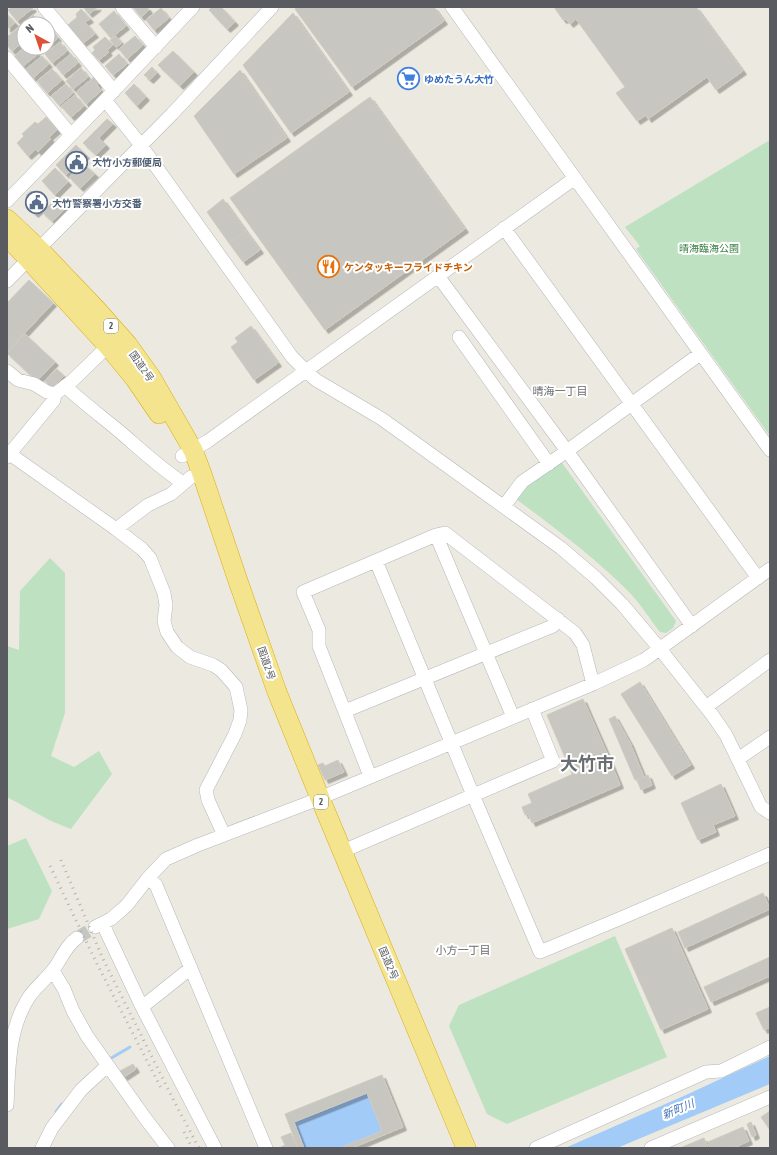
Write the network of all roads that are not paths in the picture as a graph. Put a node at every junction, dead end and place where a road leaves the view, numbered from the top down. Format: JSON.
{"nodes":[{"id":1,"x":44,"y":7,"type":"edge"},
{"id":2,"x":122,"y":7,"type":"edge"},
{"id":3,"x":193,"y":7,"type":"edge"},
{"id":4,"x":272,"y":7,"type":"edge"},
{"id":5,"x":452,"y":7,"type":"edge"},
{"id":6,"x":156,"y":47,"type":"junction"},
{"id":7,"x":7,"y":58,"type":"edge"},
{"id":8,"x":110,"y":96,"type":"junction"},
{"id":9,"x":71,"y":135,"type":"junction"},
{"id":10,"x":140,"y":144,"type":"junction"},
{"id":11,"x":575,"y":178,"type":"junction"},
{"id":12,"x":7,"y":201,"type":"edge"},
{"id":13,"x":7,"y":219,"type":"edge"},
{"id":14,"x":504,"y":228,"type":"junction"},
{"id":15,"x":7,"y":236,"type":"edge"},
{"id":16,"x":34,"y":254,"type":"junction"},
{"id":17,"x":438,"y":276,"type":"junction"},
{"id":18,"x":7,"y":281,"type":"edge"},
{"id":19,"x":459,"y":338,"type":"dead end"},
{"id":20,"x":108,"y":346,"type":"junction"},
{"id":21,"x":700,"y":354,"type":"junction"},
{"id":22,"x":7,"y":371,"type":"edge"},
{"id":23,"x":306,"y":371,"type":"junction"},
{"id":24,"x":60,"y":390,"type":"junction"},
{"id":25,"x":632,"y":404,"type":"junction"},
{"id":26,"x":770,"y":450,"type":"edge"},
{"id":27,"x":567,"y":451,"type":"junction"},
{"id":28,"x":187,"y":453,"type":"junction"},
{"id":29,"x":8,"y":454,"type":"edge"},
{"id":30,"x":549,"y":464,"type":"junction"},
{"id":31,"x":192,"y":478,"type":"junction"},
{"id":32,"x":504,"y":506,"type":"junction"},
{"id":33,"x":116,"y":530,"type":"junction"},
{"id":34,"x":436,"y":535,"type":"junction"},
{"id":35,"x":376,"y":561,"type":"junction"},
{"id":36,"x":770,"y":569,"type":"edge"},
{"id":37,"x":758,"y":578,"type":"junction"},
{"id":38,"x":558,"y":619,"type":"junction"},
{"id":39,"x":692,"y":626,"type":"junction"},
{"id":40,"x":660,"y":649,"type":"junction"},
{"id":41,"x":486,"y":654,"type":"junction"},
{"id":42,"x":770,"y":660,"type":"edge"},
{"id":43,"x":425,"y":678,"type":"junction"},
{"id":44,"x":593,"y":684,"type":"junction"},
{"id":45,"x":706,"y":707,"type":"junction"},
{"id":46,"x":532,"y":709,"type":"junction"},
{"id":47,"x":345,"y":711,"type":"junction"},
{"id":48,"x":513,"y":717,"type":"junction"},
{"id":49,"x":770,"y":737,"type":"edge"},
{"id":50,"x":451,"y":742,"type":"junction"},
{"id":51,"x":738,"y":759,"type":"junction"},
{"id":52,"x":370,"y":776,"type":"junction"},
{"id":53,"x":473,"y":795,"type":"junction"},
{"id":54,"x":314,"y":800,"type":"junction"},
{"id":55,"x":770,"y":813,"type":"edge"},
{"id":56,"x":770,"y":817,"type":"edge"},
{"id":57,"x":224,"y":835,"type":"junction"},
{"id":58,"x":343,"y":851,"type":"junction"},
{"id":59,"x":770,"y":854,"type":"edge"},
{"id":60,"x":148,"y":878,"type":"junction"},
{"id":61,"x":78,"y":938,"type":"tunnel mouth"},
{"id":62,"x":191,"y":968,"type":"junction"},
{"id":63,"x":53,"y":971,"type":"junction"},
{"id":64,"x":142,"y":1005,"type":"junction"},
{"id":65,"x":770,"y":1047,"type":"edge"},
{"id":66,"x":107,"y":1066,"type":"junction"},
{"id":67,"x":770,"y":1097,"type":"edge"},
{"id":68,"x":7,"y":1105,"type":"edge"},
{"id":69,"x":42,"y":1148,"type":"edge"},
{"id":70,"x":168,"y":1148,"type":"edge"},
{"id":71,"x":214,"y":1148,"type":"edge"},
{"id":72,"x":266,"y":1148,"type":"edge"},
{"id":73,"x":453,"y":1148,"type":"edge"},
{"id":74,"x":466,"y":1148,"type":"edge"},
{"id":75,"x":536,"y":1148,"type":"edge"},
{"id":76,"x":651,"y":1148,"type":"edge"}],
"edges":[{"from":1,"to":8,"type":"street"},
{"from":2,"to":6,"type":"street"},
{"from":3,"to":6,"type":"street"},
{"from":4,"to":10,"type":"street"},
{"from":5,"to":11,"type":"street"},
{"from":6,"to":8,"type":"street"},
{"from":7,"to":9,"type":"street"},
{"from":8,"to":9,"type":"street"},
{"from":8,"to":10,"type":"street"},
{"from":9,"to":12,"type":"street"},
{"from":10,"to":16,"type":"street"},
{"from":10,"to":23,"type":"street"},
{"from":11,"to":14,"type":"street"},
{"from":11,"to":21,"type":"street"},
{"from":13,"to":16,"type":"highway","name":"国道2号","number":"2"},
{"from":14,"to":17,"type":"street"},
{"from":14,"to":25,"type":"street"},
{"from":15,"to":16,"type":"highway","name":"国道2号","number":"2"},
{"from":16,"to":18,"type":"street"},
{"from":16,"to":20,"type":"highway","name":"国道2号","number":"2"},
{"from":16,"to":28,"type":"highway","name":"国道2号","number":"2"},
{"from":17,"to":23,"type":"street"},
{"from":17,"to":27,"type":"street"},
{"from":19,"to":30,"type":"street"},
{"from":20,"to":24,"type":"street"},
{"from":20,"to":28,"type":"highway","name":"国道2号","number":"2"},
{"from":21,"to":25,"type":"street"},
{"from":21,"to":26,"type":"street"},
{"from":22,"to":24,"type":"street"},
{"from":23,"to":28,"type":"street"},
{"from":23,"to":32,"type":"street"},
{"from":24,"to":29,"type":"street"},
{"from":24,"to":31,"type":"street"},
{"from":25,"to":27,"type":"street"},
{"from":25,"to":37,"type":"street"},
{"from":27,"to":30,"type":"street"},
{"from":27,"to":39,"type":"street"},
{"from":28,"to":31,"type":"highway","name":"国道2号","number":"2"},
{"from":29,"to":33,"type":"street"},
{"from":30,"to":32,"type":"street"},
{"from":31,"to":33,"type":"street"},
{"from":31,"to":54,"type":"highway","name":"国道2号","number":"2"},
{"from":32,"to":40,"type":"street"},
{"from":33,"to":57,"type":"street"},
{"from":34,"to":35,"type":"street"},
{"from":34,"to":38,"type":"street"},
{"from":34,"to":41,"type":"street"},
{"from":35,"to":43,"type":"street"},
{"from":35,"to":47,"type":"street"},
{"from":36,"to":37,"type":"street"},
{"from":37,"to":39,"type":"street"},
{"from":38,"to":41,"type":"street"},
{"from":38,"to":44,"type":"street"},
{"from":39,"to":40,"type":"street"},
{"from":40,"to":44,"type":"street"},
{"from":40,"to":45,"type":"street"},
{"from":41,"to":43,"type":"street"},
{"from":41,"to":48,"type":"street"},
{"from":42,"to":45,"type":"street"},
{"from":43,"to":47,"type":"street"},
{"from":43,"to":50,"type":"street"},
{"from":44,"to":46,"type":"street"},
{"from":45,"to":51,"type":"street"},
{"from":46,"to":48,"type":"street"},
{"from":46,"to":53,"type":"street"},
{"from":47,"to":52,"type":"street"},
{"from":48,"to":50,"type":"street"},
{"from":49,"to":51,"type":"street"},
{"from":50,"to":52,"type":"street"},
{"from":50,"to":53,"type":"street"},
{"from":51,"to":55,"type":"street"},
{"from":52,"to":54,"type":"street"},
{"from":53,"to":58,"type":"street"},
{"from":53,"to":59,"type":"street"},
{"from":54,"to":57,"type":"street"},
{"from":54,"to":58,"type":"highway","name":"国道2号","number":"2"},
{"from":54,"to":73,"type":"highway","name":"国道2号","number":"2"},
{"from":55,"to":56,"type":"street"},
{"from":57,"to":60,"type":"street"},
{"from":58,"to":74,"type":"highway","name":"国道2号","number":"2"},
{"from":60,"to":62,"type":"street"},
{"from":60,"to":64,"type":"street"},
{"from":61,"to":63,"type":"street"},
{"from":62,"to":64,"type":"street"},
{"from":62,"to":72,"type":"street"},
{"from":63,"to":66,"type":"street"},
{"from":63,"to":68,"type":"street"},
{"from":64,"to":71,"type":"street"},
{"from":65,"to":75,"type":"street"},
{"from":66,"to":69,"type":"street"},
{"from":66,"to":70,"type":"street"},
{"from":67,"to":76,"type":"street"}]}
